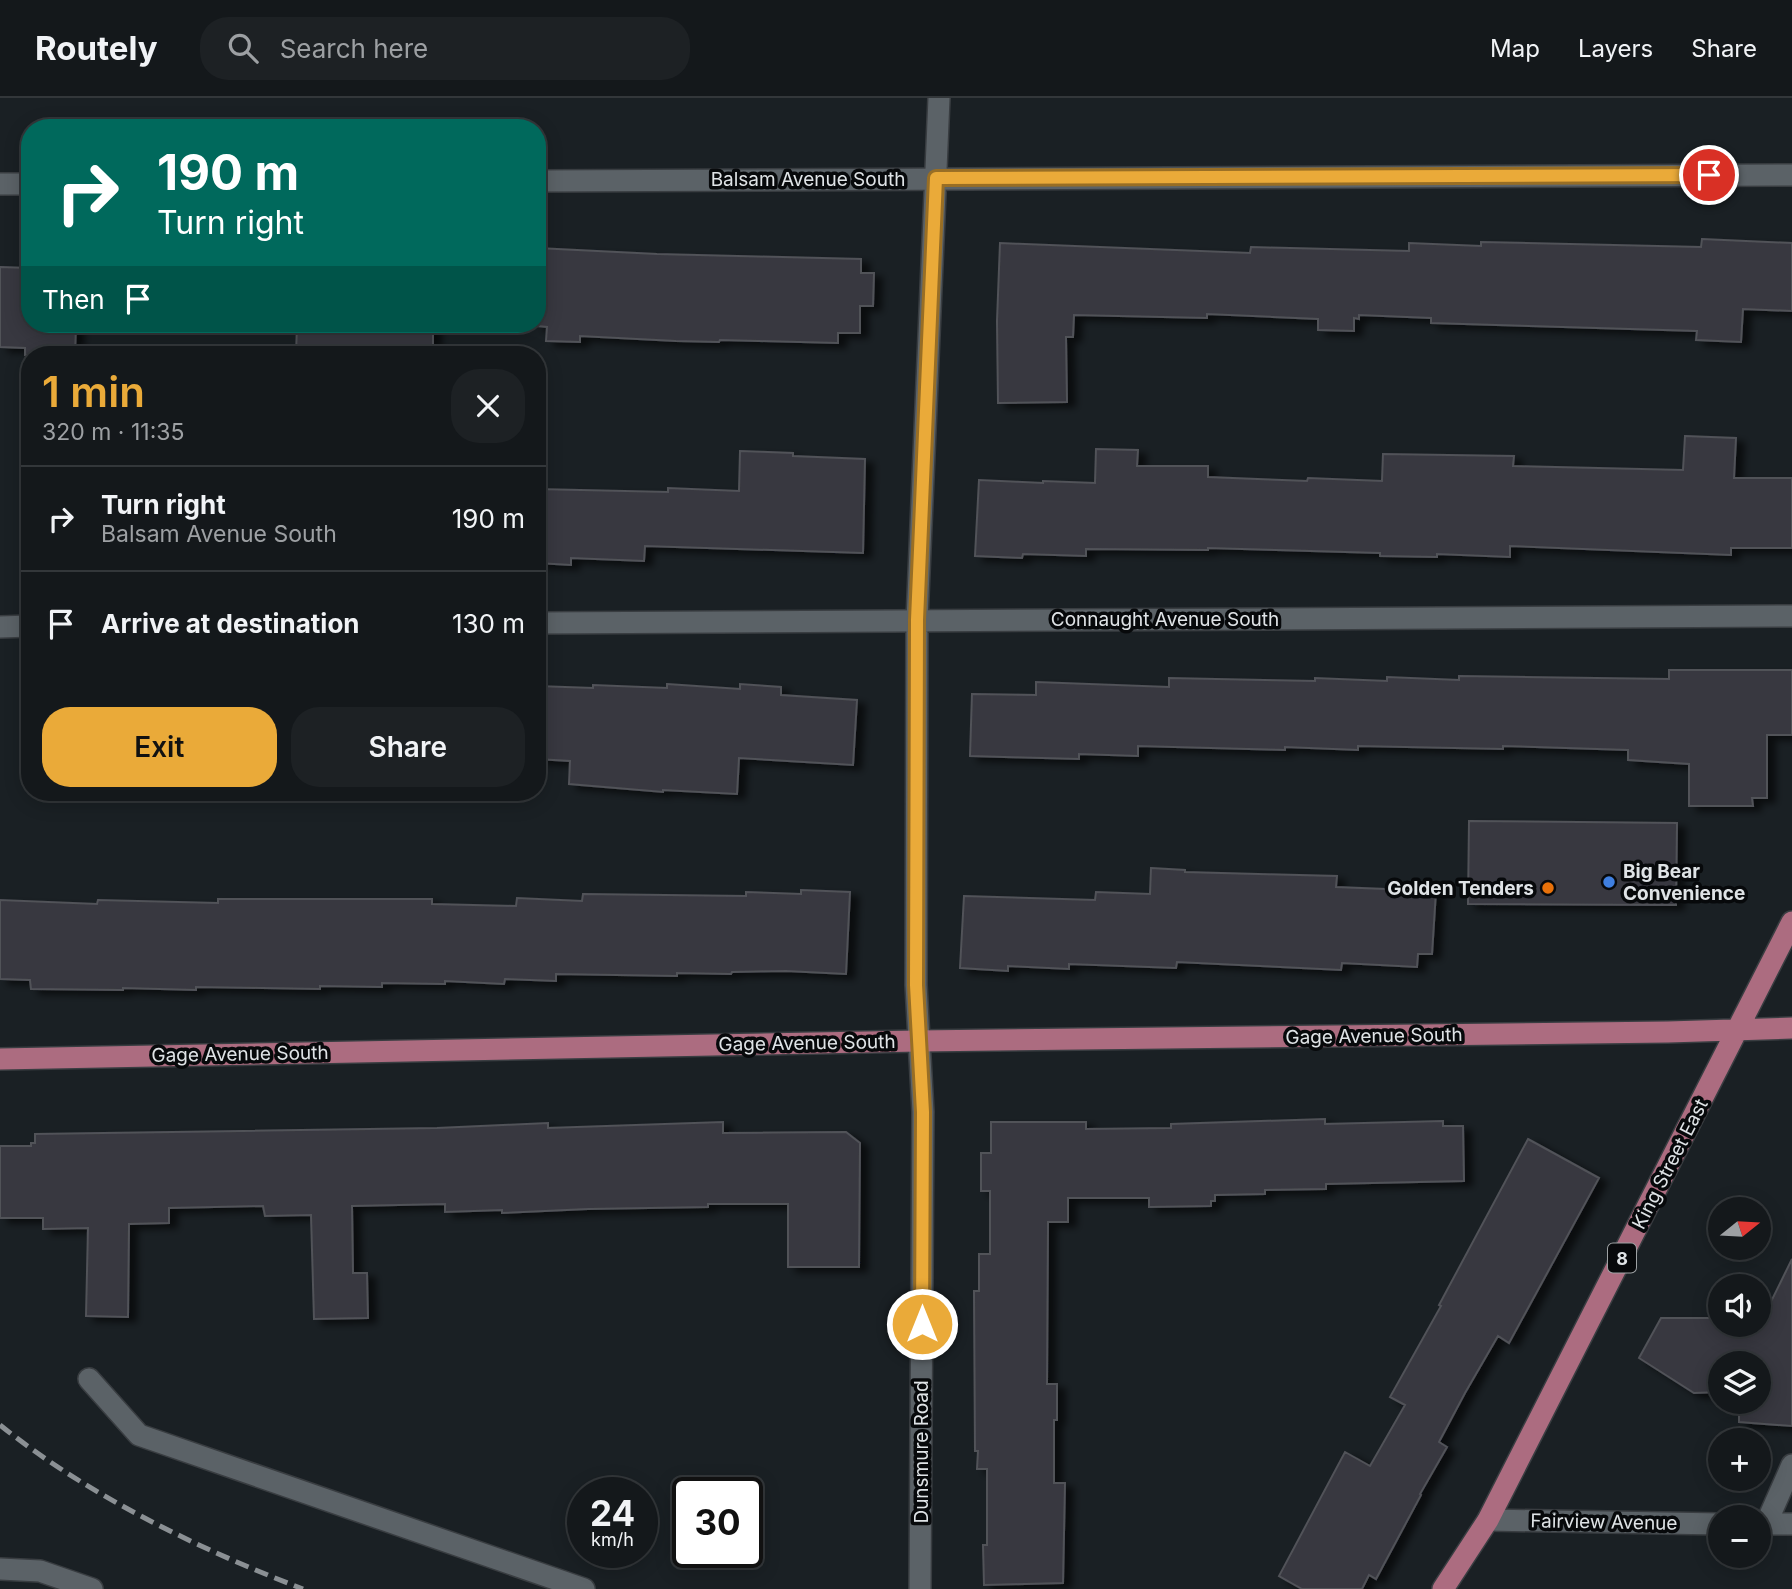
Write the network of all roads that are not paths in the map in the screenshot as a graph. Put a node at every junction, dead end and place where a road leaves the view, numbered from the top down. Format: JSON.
{"nodes":[{"id":1,"x":939,"y":98,"type":"edge"},
{"id":2,"x":1792,"y":175,"type":"edge"},
{"id":3,"x":936,"y":178,"type":"junction"},
{"id":4,"x":546,"y":181,"type":"edge"},
{"id":5,"x":0,"y":184,"type":"edge"},
{"id":6,"x":21,"y":184,"type":"edge"},
{"id":7,"x":1792,"y":616,"type":"edge"},
{"id":8,"x":917,"y":620,"type":"junction"},
{"id":9,"x":546,"y":623,"type":"edge"},
{"id":10,"x":21,"y":626,"type":"edge"},
{"id":11,"x":0,"y":627,"type":"edge"},
{"id":12,"x":1792,"y":922,"type":"edge"},
{"id":13,"x":1739,"y":1028,"type":"junction"},
{"id":14,"x":1792,"y":1028,"type":"edge"},
{"id":15,"x":918,"y":1041,"type":"junction"},
{"id":16,"x":0,"y":1059,"type":"edge"},
{"id":17,"x":89,"y":1379,"type":"dead end"},
{"id":18,"x":1792,"y":1465,"type":"edge"},
{"id":19,"x":1771,"y":1506,"type":"edge"},
{"id":20,"x":1488,"y":1520,"type":"junction"},
{"id":21,"x":1708,"y":1524,"type":"edge"},
{"id":22,"x":1771,"y":1524,"type":"edge"},
{"id":23,"x":1792,"y":1524,"type":"edge"},
{"id":24,"x":0,"y":1569,"type":"edge"},
{"id":25,"x":92,"y":1589,"type":"edge"},
{"id":26,"x":584,"y":1589,"type":"edge"},
{"id":27,"x":920,"y":1589,"type":"edge"},
{"id":28,"x":1443,"y":1589,"type":"edge"}],
"edges":[{"from":1,"to":3,"type":"street","name":"Dunsmure Road"},
{"from":2,"to":3,"type":"street","name":"Balsam Avenue South"},
{"from":3,"to":4,"type":"street","name":"Balsam Avenue South"},
{"from":3,"to":8,"type":"street","name":"Dunsmure Road"},
{"from":5,"to":6,"type":"street"},
{"from":7,"to":8,"type":"street","name":"Connaught Avenue South"},
{"from":8,"to":9,"type":"street","name":"Connaught Avenue South"},
{"from":8,"to":15,"type":"street","name":"Dunsmure Road"},
{"from":10,"to":11,"type":"street"},
{"from":12,"to":13,"type":"main road","name":"King Street East","number":"8"},
{"from":13,"to":14,"type":"main road","name":"Gage Avenue South"},
{"from":13,"to":15,"type":"main road","name":"Gage Avenue South"},
{"from":13,"to":20,"type":"main road","name":"King Street East","number":"8"},
{"from":15,"to":16,"type":"main road","name":"Gage Avenue South"},
{"from":15,"to":27,"type":"street","name":"Dunsmure Road"},
{"from":17,"to":26,"type":"street"},
{"from":18,"to":19,"type":"street"},
{"from":20,"to":21,"type":"street","name":"Fairview Avenue"},
{"from":20,"to":28,"type":"main road","name":"King Street East","number":"8"},
{"from":22,"to":23,"type":"street"},
{"from":24,"to":25,"type":"street"}]}
